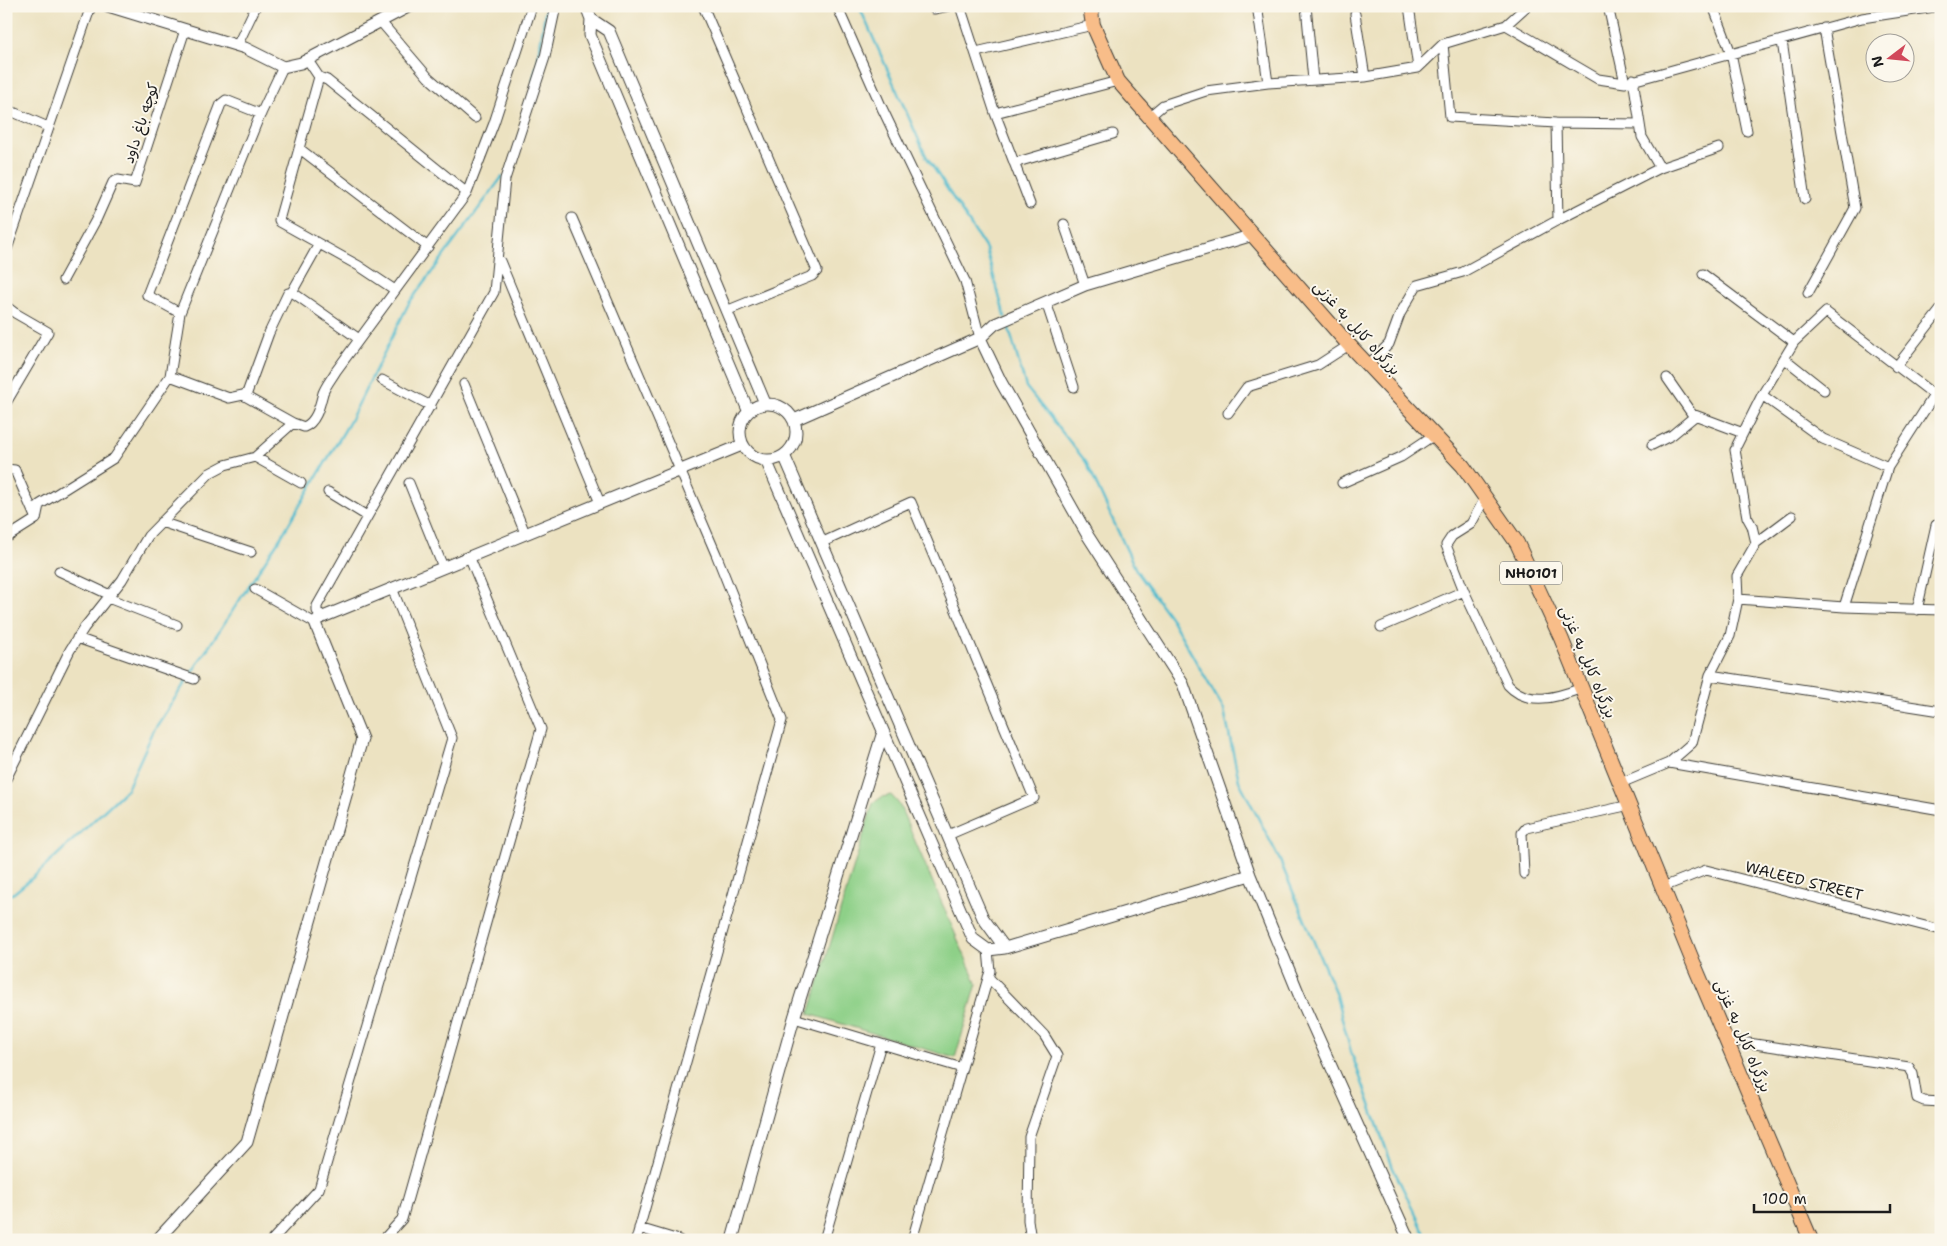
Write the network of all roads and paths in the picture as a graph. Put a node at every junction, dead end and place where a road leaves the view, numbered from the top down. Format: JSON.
{"nodes":[{"id":1,"x":91,"y":6,"type":"edge"},
{"id":2,"x":108,"y":6,"type":"edge"},
{"id":3,"x":256,"y":6,"type":"edge"},
{"id":4,"x":532,"y":6,"type":"edge"},
{"id":5,"x":556,"y":6,"type":"edge"},
{"id":6,"x":586,"y":6,"type":"edge"},
{"id":7,"x":703,"y":6,"type":"edge"},
{"id":8,"x":838,"y":6,"type":"edge"},
{"id":9,"x":933,"y":6,"type":"edge"},
{"id":10,"x":949,"y":6,"type":"edge"},
{"id":11,"x":960,"y":6,"type":"edge"},
{"id":12,"x":1090,"y":6,"type":"edge"},
{"id":13,"x":1306,"y":6,"type":"edge"},
{"id":14,"x":1409,"y":6,"type":"edge"},
{"id":15,"x":1527,"y":6,"type":"edge"},
{"id":16,"x":1608,"y":6,"type":"edge"},
{"id":17,"x":1713,"y":6,"type":"edge"},
{"id":18,"x":1941,"y":6,"type":"edge"},
{"id":19,"x":406,"y":7,"type":"edge"},
{"id":20,"x":1258,"y":12,"type":"dead end"},
{"id":21,"x":1355,"y":14,"type":"dead end"},
{"id":22,"x":591,"y":19,"type":"junction"},
{"id":23,"x":381,"y":22,"type":"junction"},
{"id":24,"x":1093,"y":24,"type":"junction"},
{"id":25,"x":1506,"y":25,"type":"junction"},
{"id":26,"x":1824,"y":28,"type":"junction"},
{"id":27,"x":185,"y":30,"type":"junction"},
{"id":28,"x":1782,"y":42,"type":"junction"},
{"id":29,"x":1444,"y":44,"type":"junction"},
{"id":30,"x":236,"y":46,"type":"junction"},
{"id":31,"x":976,"y":52,"type":"junction"},
{"id":32,"x":1731,"y":53,"type":"junction"},
{"id":33,"x":307,"y":59,"type":"junction"},
{"id":34,"x":283,"y":68,"type":"junction"},
{"id":35,"x":1418,"y":68,"type":"junction"},
{"id":36,"x":319,"y":77,"type":"junction"},
{"id":37,"x":1365,"y":78,"type":"junction"},
{"id":38,"x":1313,"y":80,"type":"junction"},
{"id":39,"x":1118,"y":81,"type":"junction"},
{"id":40,"x":1629,"y":81,"type":"junction"},
{"id":41,"x":1268,"y":83,"type":"junction"},
{"id":42,"x":6,"y":109,"type":"edge"},
{"id":43,"x":995,"y":113,"type":"junction"},
{"id":44,"x":260,"y":114,"type":"junction"},
{"id":45,"x":1150,"y":116,"type":"junction"},
{"id":46,"x":475,"y":118,"type":"dead end"},
{"id":47,"x":1556,"y":123,"type":"junction"},
{"id":48,"x":1640,"y":124,"type":"junction"},
{"id":49,"x":48,"y":127,"type":"junction"},
{"id":50,"x":1747,"y":131,"type":"dead end"},
{"id":51,"x":1113,"y":134,"type":"dead end"},
{"id":52,"x":300,"y":148,"type":"junction"},
{"id":53,"x":1719,"y":148,"type":"dead end"},
{"id":54,"x":1014,"y":163,"type":"junction"},
{"id":55,"x":1660,"y":168,"type":"junction"},
{"id":56,"x":467,"y":193,"type":"junction"},
{"id":57,"x":1805,"y":199,"type":"dead end"},
{"id":58,"x":1030,"y":204,"type":"dead end"},
{"id":59,"x":572,"y":218,"type":"dead end"},
{"id":60,"x":1558,"y":220,"type":"junction"},
{"id":61,"x":1064,"y":224,"type":"dead end"},
{"id":62,"x":1253,"y":235,"type":"junction"},
{"id":63,"x":319,"y":244,"type":"junction"},
{"id":64,"x":428,"y":247,"type":"junction"},
{"id":65,"x":6,"y":252,"type":"edge"},
{"id":66,"x":499,"y":258,"type":"junction"},
{"id":67,"x":1703,"y":274,"type":"dead end"},
{"id":68,"x":63,"y":280,"type":"dead end"},
{"id":69,"x":1085,"y":285,"type":"junction"},
{"id":70,"x":395,"y":290,"type":"junction"},
{"id":71,"x":292,"y":292,"type":"junction"},
{"id":72,"x":1808,"y":293,"type":"dead end"},
{"id":73,"x":1042,"y":304,"type":"junction"},
{"id":74,"x":6,"y":306,"type":"edge"},
{"id":75,"x":1941,"y":309,"type":"edge"},
{"id":76,"x":726,"y":311,"type":"junction"},
{"id":77,"x":180,"y":313,"type":"junction"},
{"id":78,"x":980,"y":338,"type":"junction"},
{"id":79,"x":359,"y":339,"type":"junction"},
{"id":80,"x":1794,"y":342,"type":"junction"},
{"id":81,"x":1349,"y":345,"type":"junction"},
{"id":82,"x":1785,"y":359,"type":"junction"},
{"id":83,"x":1368,"y":365,"type":"junction"},
{"id":84,"x":1896,"y":367,"type":"junction"},
{"id":85,"x":170,"y":376,"type":"junction"},
{"id":86,"x":1667,"y":378,"type":"dead end"},
{"id":87,"x":382,"y":380,"type":"dead end"},
{"id":88,"x":464,"y":384,"type":"dead end"},
{"id":89,"x":1074,"y":387,"type":"dead end"},
{"id":90,"x":1824,"y":390,"type":"dead end"},
{"id":91,"x":243,"y":395,"type":"junction"},
{"id":92,"x":1762,"y":395,"type":"junction"},
{"id":93,"x":1937,"y":398,"type":"edge"},
{"id":94,"x":765,"y":403,"type":"junction"},
{"id":95,"x":6,"y":404,"type":"edge"},
{"id":96,"x":431,"y":406,"type":"junction"},
{"id":97,"x":748,"y":410,"type":"junction"},
{"id":98,"x":1228,"y":413,"type":"dead end"},
{"id":99,"x":1695,"y":416,"type":"junction"},
{"id":100,"x":794,"y":420,"type":"junction"},
{"id":101,"x":293,"y":423,"type":"junction"},
{"id":102,"x":1744,"y":433,"type":"junction"},
{"id":103,"x":1434,"y":436,"type":"junction"},
{"id":104,"x":742,"y":445,"type":"junction"},
{"id":105,"x":1652,"y":445,"type":"dead end"},
{"id":106,"x":784,"y":455,"type":"junction"},
{"id":107,"x":255,"y":457,"type":"junction"},
{"id":108,"x":766,"y":460,"type":"junction"},
{"id":109,"x":1888,"y":467,"type":"junction"},
{"id":110,"x":6,"y":470,"type":"edge"},
{"id":111,"x":680,"y":470,"type":"junction"},
{"id":112,"x":301,"y":483,"type":"dead end"},
{"id":113,"x":409,"y":483,"type":"dead end"},
{"id":114,"x":1342,"y":483,"type":"dead end"},
{"id":115,"x":328,"y":492,"type":"dead end"},
{"id":116,"x":1485,"y":498,"type":"junction"},
{"id":117,"x":600,"y":503,"type":"junction"},
{"id":118,"x":367,"y":516,"type":"junction"},
{"id":119,"x":1792,"y":516,"type":"dead end"},
{"id":120,"x":36,"y":519,"type":"junction"},
{"id":121,"x":161,"y":522,"type":"junction"},
{"id":122,"x":1936,"y":525,"type":"dead end"},
{"id":123,"x":525,"y":533,"type":"junction"},
{"id":124,"x":6,"y":538,"type":"edge"},
{"id":125,"x":823,"y":542,"type":"junction"},
{"id":126,"x":1756,"y":544,"type":"junction"},
{"id":127,"x":251,"y":552,"type":"dead end"},
{"id":128,"x":469,"y":556,"type":"junction"},
{"id":129,"x":443,"y":567,"type":"junction"},
{"id":130,"x":59,"y":571,"type":"dead end"},
{"id":131,"x":392,"y":588,"type":"junction"},
{"id":132,"x":255,"y":589,"type":"dead end"},
{"id":133,"x":1464,"y":591,"type":"junction"},
{"id":134,"x":109,"y":596,"type":"junction"},
{"id":135,"x":1738,"y":598,"type":"junction"},
{"id":136,"x":1844,"y":607,"type":"junction"},
{"id":137,"x":1917,"y":610,"type":"junction"},
{"id":138,"x":1941,"y":610,"type":"edge"},
{"id":139,"x":319,"y":620,"type":"junction"},
{"id":140,"x":177,"y":626,"type":"dead end"},
{"id":141,"x":1381,"y":627,"type":"dead end"},
{"id":142,"x":77,"y":638,"type":"junction"},
{"id":143,"x":1710,"y":675,"type":"junction"},
{"id":144,"x":194,"y":679,"type":"dead end"},
{"id":145,"x":1582,"y":688,"type":"junction"},
{"id":146,"x":1941,"y":711,"type":"edge"},
{"id":147,"x":883,"y":732,"type":"junction"},
{"id":148,"x":1669,"y":763,"type":"junction"},
{"id":149,"x":6,"y":779,"type":"edge"},
{"id":150,"x":1621,"y":783,"type":"junction"},
{"id":151,"x":1630,"y":806,"type":"junction"},
{"id":152,"x":1941,"y":810,"type":"edge"},
{"id":153,"x":948,"y":835,"type":"junction"},
{"id":154,"x":1524,"y":874,"type":"dead end"},
{"id":155,"x":1250,"y":875,"type":"junction"},
{"id":156,"x":1663,"y":887,"type":"junction"},
{"id":157,"x":1941,"y":930,"type":"edge"},
{"id":158,"x":1005,"y":948,"type":"junction"},
{"id":159,"x":988,"y":950,"type":"junction"},
{"id":160,"x":988,"y":977,"type":"junction"},
{"id":161,"x":794,"y":1018,"type":"junction"},
{"id":162,"x":1728,"y":1040,"type":"junction"},
{"id":163,"x":881,"y":1044,"type":"junction"},
{"id":164,"x":962,"y":1068,"type":"junction"},
{"id":165,"x":1941,"y":1102,"type":"edge"},
{"id":166,"x":639,"y":1228,"type":"junction"},
{"id":167,"x":156,"y":1240,"type":"edge"},
{"id":168,"x":272,"y":1240,"type":"edge"},
{"id":169,"x":383,"y":1240,"type":"edge"},
{"id":170,"x":636,"y":1240,"type":"edge"},
{"id":171,"x":679,"y":1240,"type":"edge"},
{"id":172,"x":732,"y":1240,"type":"edge"},
{"id":173,"x":824,"y":1240,"type":"edge"},
{"id":174,"x":912,"y":1240,"type":"edge"},
{"id":175,"x":1031,"y":1240,"type":"edge"},
{"id":176,"x":1409,"y":1240,"type":"edge"},
{"id":177,"x":1811,"y":1240,"type":"edge"}],
"edges":[{"from":1,"to":49,"type":"street"},
{"from":2,"to":27,"type":"street"},
{"from":3,"to":30,"type":"street"},
{"from":4,"to":56,"type":"street"},
{"from":5,"to":66,"type":"street"},
{"from":6,"to":22,"type":"street"},
{"from":7,"to":76,"type":"street"},
{"from":8,"to":78,"type":"street"},
{"from":9,"to":10,"type":"street"},
{"from":11,"to":31,"type":"street"},
{"from":12,"to":24,"type":"highway","name":"بزرگراه کابل به غزنی","number":"NH0101"},
{"from":13,"to":38,"type":"street"},
{"from":14,"to":35,"type":"street"},
{"from":15,"to":25,"type":"street"},
{"from":16,"to":40,"type":"street"},
{"from":17,"to":32,"type":"street"},
{"from":18,"to":26,"type":"street"},
{"from":19,"to":23,"type":"street"},
{"from":20,"to":41,"type":"street"},
{"from":21,"to":37,"type":"street"},
{"from":22,"to":76,"type":"street"},
{"from":22,"to":97,"type":"street"},
{"from":23,"to":33,"type":"street"},
{"from":23,"to":46,"type":"street"},
{"from":24,"to":31,"type":"street"},
{"from":24,"to":39,"type":"highway","name":"بزرگراه کابل به غزنی","number":"NH0101"},
{"from":25,"to":29,"type":"street"},
{"from":25,"to":40,"type":"street"},
{"from":26,"to":28,"type":"street"},
{"from":26,"to":72,"type":"street"},
{"from":27,"to":30,"type":"street"},
{"from":27,"to":68,"type":"street","name":"کوچه باغ داود"},
{"from":28,"to":32,"type":"street"},
{"from":28,"to":57,"type":"street"},
{"from":29,"to":35,"type":"street"},
{"from":29,"to":47,"type":"street"},
{"from":30,"to":34,"type":"street"},
{"from":31,"to":43,"type":"street"},
{"from":32,"to":40,"type":"street"},
{"from":32,"to":50,"type":"street"},
{"from":33,"to":34,"type":"street"},
{"from":33,"to":36,"type":"street"},
{"from":34,"to":44,"type":"street"},
{"from":35,"to":37,"type":"street"},
{"from":36,"to":52,"type":"street"},
{"from":36,"to":56,"type":"street"},
{"from":37,"to":38,"type":"street"},
{"from":38,"to":41,"type":"street"},
{"from":39,"to":43,"type":"street"},
{"from":39,"to":45,"type":"highway","name":"بزرگراه کابل به غزنی","number":"NH0101"},
{"from":40,"to":48,"type":"street"},
{"from":41,"to":45,"type":"street"},
{"from":42,"to":49,"type":"street"},
{"from":43,"to":54,"type":"street"},
{"from":44,"to":77,"type":"street"},
{"from":44,"to":77,"type":"street"},
{"from":45,"to":62,"type":"highway","name":"بزرگراه کابل به غزنی","number":"NH0101"},
{"from":47,"to":48,"type":"street"},
{"from":47,"to":60,"type":"street"},
{"from":48,"to":55,"type":"street"},
{"from":49,"to":65,"type":"street"},
{"from":51,"to":54,"type":"street"},
{"from":52,"to":63,"type":"street"},
{"from":52,"to":64,"type":"street"},
{"from":53,"to":55,"type":"street"},
{"from":54,"to":58,"type":"street"},
{"from":55,"to":60,"type":"street"},
{"from":56,"to":64,"type":"street"},
{"from":59,"to":111,"type":"street"},
{"from":60,"to":83,"type":"street"},
{"from":61,"to":69,"type":"street"},
{"from":62,"to":69,"type":"street"},
{"from":62,"to":81,"type":"highway","name":"بزرگراه کابل به غزنی","number":"NH0101"},
{"from":63,"to":70,"type":"street"},
{"from":63,"to":71,"type":"street"},
{"from":64,"to":70,"type":"street"},
{"from":66,"to":96,"type":"street"},
{"from":66,"to":117,"type":"street"},
{"from":67,"to":80,"type":"street"},
{"from":69,"to":73,"type":"street"},
{"from":70,"to":79,"type":"street"},
{"from":71,"to":79,"type":"street"},
{"from":71,"to":91,"type":"street"},
{"from":73,"to":78,"type":"street"},
{"from":73,"to":89,"type":"street"},
{"from":74,"to":95,"type":"street"},
{"from":75,"to":84,"type":"street"},
{"from":76,"to":94,"type":"street"},
{"from":77,"to":85,"type":"street"},
{"from":78,"to":100,"type":"street"},
{"from":78,"to":155,"type":"street"},
{"from":79,"to":101,"type":"street"},
{"from":80,"to":82,"type":"street"},
{"from":80,"to":84,"type":"street"},
{"from":81,"to":83,"type":"highway","name":"بزرگراه کابل به غزنی","number":"NH0101"},
{"from":81,"to":98,"type":"street"},
{"from":82,"to":90,"type":"street"},
{"from":82,"to":92,"type":"street"},
{"from":83,"to":103,"type":"highway","name":"بزرگراه کابل به غزنی","number":"NH0101"},
{"from":84,"to":93,"type":"street"},
{"from":85,"to":91,"type":"street"},
{"from":85,"to":120,"type":"street"},
{"from":86,"to":99,"type":"street"},
{"from":87,"to":96,"type":"street"},
{"from":88,"to":123,"type":"street"},
{"from":91,"to":101,"type":"street"},
{"from":92,"to":102,"type":"street"},
{"from":92,"to":109,"type":"street"},
{"from":93,"to":109,"type":"street"},
{"from":94,"to":97,"type":"street"},
{"from":94,"to":100,"type":"street"},
{"from":96,"to":118,"type":"street"},
{"from":97,"to":104,"type":"street"},
{"from":99,"to":102,"type":"street"},
{"from":99,"to":105,"type":"street"},
{"from":100,"to":106,"type":"street"},
{"from":101,"to":107,"type":"street"},
{"from":102,"to":126,"type":"street"},
{"from":103,"to":114,"type":"street"},
{"from":103,"to":116,"type":"highway","name":"بزرگراه کابل به غزنی","number":"NH0101"},
{"from":104,"to":108,"type":"street"},
{"from":104,"to":111,"type":"street"},
{"from":106,"to":108,"type":"street"},
{"from":106,"to":125,"type":"street"},
{"from":107,"to":112,"type":"street"},
{"from":107,"to":121,"type":"street"},
{"from":108,"to":147,"type":"street"},
{"from":109,"to":136,"type":"street"},
{"from":110,"to":120,"type":"street"},
{"from":111,"to":117,"type":"street"},
{"from":111,"to":166,"type":"street"},
{"from":113,"to":129,"type":"street"},
{"from":115,"to":118,"type":"street"},
{"from":116,"to":133,"type":"street"},
{"from":116,"to":145,"type":"highway","name":"بزرگراه کابل به غزنی","number":"NH0101"},
{"from":117,"to":123,"type":"street"},
{"from":118,"to":139,"type":"street"},
{"from":119,"to":126,"type":"street"},
{"from":120,"to":124,"type":"street"},
{"from":121,"to":127,"type":"street"},
{"from":121,"to":134,"type":"street"},
{"from":122,"to":137,"type":"street"},
{"from":123,"to":128,"type":"street"},
{"from":125,"to":153,"type":"street"},
{"from":125,"to":153,"type":"street"},
{"from":126,"to":135,"type":"street"},
{"from":128,"to":129,"type":"street"},
{"from":128,"to":169,"type":"street"},
{"from":129,"to":131,"type":"street"},
{"from":130,"to":134,"type":"street"},
{"from":131,"to":139,"type":"street"},
{"from":131,"to":168,"type":"street"},
{"from":132,"to":139,"type":"street"},
{"from":133,"to":141,"type":"street"},
{"from":133,"to":145,"type":"street"},
{"from":134,"to":140,"type":"street"},
{"from":134,"to":142,"type":"street"},
{"from":135,"to":136,"type":"street"},
{"from":135,"to":143,"type":"street"},
{"from":136,"to":137,"type":"street"},
{"from":137,"to":138,"type":"street"},
{"from":139,"to":167,"type":"street"},
{"from":142,"to":144,"type":"street"},
{"from":142,"to":149,"type":"street"},
{"from":143,"to":146,"type":"street"},
{"from":143,"to":148,"type":"street"},
{"from":145,"to":150,"type":"highway","name":"بزرگراه کابل به غزنی","number":"NH0101"},
{"from":147,"to":159,"type":"street"},
{"from":147,"to":161,"type":"street"},
{"from":148,"to":150,"type":"street"},
{"from":148,"to":152,"type":"street"},
{"from":150,"to":151,"type":"highway","name":"بزرگراه کابل به غزنی","number":"NH0101"},
{"from":151,"to":154,"type":"street"},
{"from":151,"to":156,"type":"highway","name":"بزرگراه کابل به غزنی","number":"NH0101"},
{"from":153,"to":158,"type":"street"},
{"from":155,"to":158,"type":"street"},
{"from":155,"to":176,"type":"street"},
{"from":156,"to":157,"type":"street","name":"WALEED STREET"},
{"from":156,"to":162,"type":"highway","name":"بزرگراه کابل به غزنی","number":"NH0101"},
{"from":158,"to":159,"type":"street"},
{"from":159,"to":160,"type":"street"},
{"from":160,"to":164,"type":"street"},
{"from":160,"to":175,"type":"street"},
{"from":161,"to":163,"type":"street"},
{"from":161,"to":172,"type":"street"},
{"from":162,"to":165,"type":"street"},
{"from":162,"to":177,"type":"highway","name":"بزرگراه کابل به غزنی","number":"NH0101"},
{"from":163,"to":164,"type":"street"},
{"from":163,"to":173,"type":"street"},
{"from":164,"to":174,"type":"street"},
{"from":166,"to":170,"type":"street"},
{"from":166,"to":171,"type":"street"}]}
